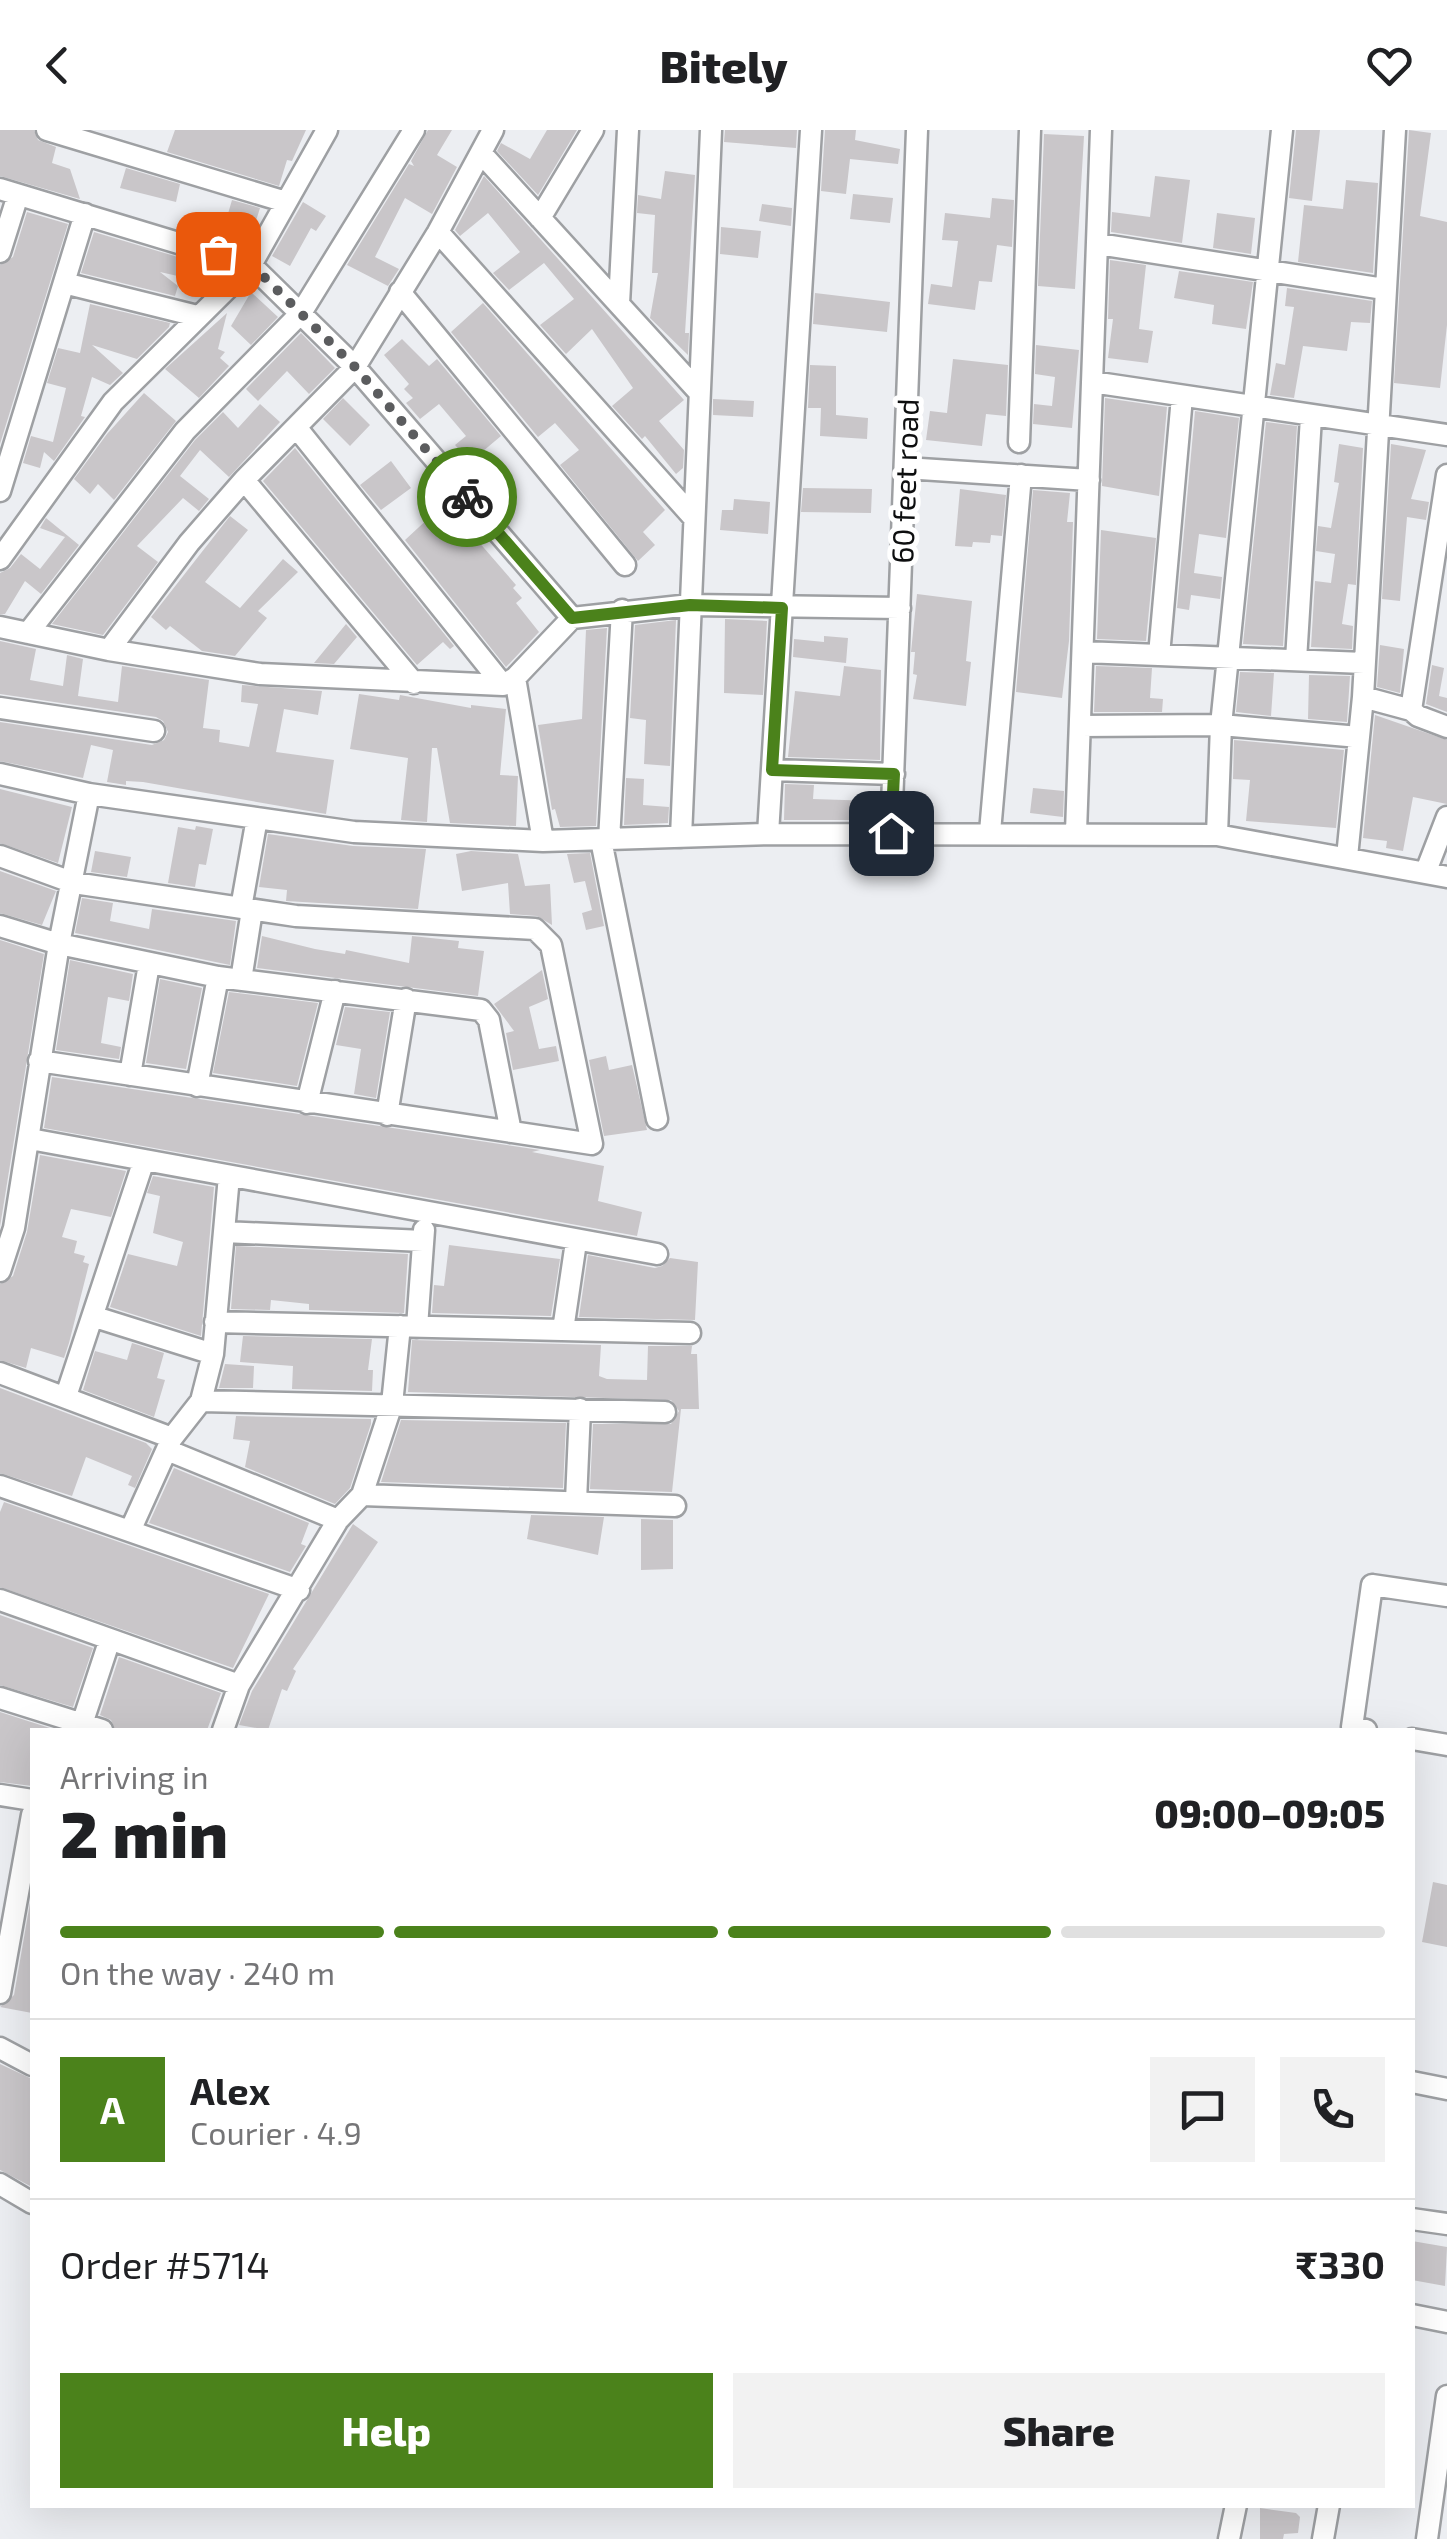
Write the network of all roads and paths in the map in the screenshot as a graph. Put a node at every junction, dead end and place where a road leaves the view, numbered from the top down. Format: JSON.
{"nodes":[{"id":1,"x":46,"y":130,"type":"edge"},
{"id":2,"x":414,"y":130,"type":"edge"},
{"id":3,"x":493,"y":130,"type":"edge"},
{"id":4,"x":593,"y":130,"type":"edge"},
{"id":5,"x":628,"y":130,"type":"edge"},
{"id":6,"x":710,"y":130,"type":"edge"},
{"id":7,"x":811,"y":130,"type":"edge"},
{"id":8,"x":917,"y":130,"type":"edge"},
{"id":9,"x":1030,"y":130,"type":"edge"},
{"id":10,"x":1101,"y":130,"type":"edge"},
{"id":11,"x":1282,"y":130,"type":"edge"},
{"id":12,"x":1395,"y":130,"type":"edge"},
{"id":13,"x":321,"y":131,"type":"edge"},
{"id":14,"x":481,"y":153,"type":"junction"},
{"id":15,"x":9,"y":192,"type":"edge"},
{"id":16,"x":286,"y":202,"type":"junction"},
{"id":17,"x":85,"y":214,"type":"junction"},
{"id":18,"x":540,"y":218,"type":"junction"},
{"id":19,"x":438,"y":232,"type":"junction"},
{"id":20,"x":1098,"y":244,"type":"junction"},
{"id":21,"x":0,"y":252,"type":"edge"},
{"id":22,"x":251,"y":264,"type":"junction"},
{"id":23,"x":1268,"y":270,"type":"junction"},
{"id":24,"x":64,"y":283,"type":"junction"},
{"id":25,"x":1384,"y":289,"type":"junction"},
{"id":26,"x":400,"y":292,"type":"junction"},
{"id":27,"x":619,"y":304,"type":"junction"},
{"id":28,"x":301,"y":313,"type":"junction"},
{"id":29,"x":197,"y":316,"type":"junction"},
{"id":30,"x":355,"y":367,"type":"junction"},
{"id":31,"x":1092,"y":382,"type":"junction"},
{"id":32,"x":698,"y":391,"type":"junction"},
{"id":33,"x":1182,"y":397,"type":"junction"},
{"id":34,"x":1254,"y":408,"type":"junction"},
{"id":35,"x":1311,"y":417,"type":"junction"},
{"id":36,"x":1377,"y":426,"type":"junction"},
{"id":37,"x":296,"y":427,"type":"junction"},
{"id":38,"x":1447,"y":435,"type":"edge"},
{"id":39,"x":1020,"y":442,"type":"dead end"},
{"id":40,"x":905,"y":468,"type":"junction"},
{"id":41,"x":1447,"y":475,"type":"edge"},
{"id":42,"x":1021,"y":476,"type":"junction"},
{"id":43,"x":244,"y":480,"type":"junction"},
{"id":44,"x":1089,"y":480,"type":"junction"},
{"id":45,"x":0,"y":491,"type":"edge"},
{"id":46,"x":692,"y":517,"type":"junction"},
{"id":47,"x":8,"y":528,"type":"edge"},
{"id":48,"x":1442,"y":541,"type":"edge"},
{"id":49,"x":0,"y":559,"type":"edge"},
{"id":50,"x":624,"y":564,"type":"dead end"},
{"id":51,"x":690,"y":605,"type":"junction"},
{"id":52,"x":1437,"y":605,"type":"edge"},
{"id":53,"x":782,"y":608,"type":"junction"},
{"id":54,"x":900,"y":608,"type":"junction"},
{"id":55,"x":622,"y":610,"type":"junction"},
{"id":56,"x":572,"y":618,"type":"junction"},
{"id":57,"x":0,"y":628,"type":"edge"},
{"id":58,"x":28,"y":633,"type":"junction"},
{"id":59,"x":110,"y":650,"type":"junction"},
{"id":60,"x":1082,"y":652,"type":"junction"},
{"id":61,"x":1158,"y":655,"type":"junction"},
{"id":62,"x":1228,"y":658,"type":"junction"},
{"id":63,"x":1296,"y":660,"type":"junction"},
{"id":64,"x":1364,"y":663,"type":"junction"},
{"id":65,"x":509,"y":681,"type":"junction"},
{"id":66,"x":414,"y":683,"type":"junction"},
{"id":67,"x":1363,"y":696,"type":"junction"},
{"id":68,"x":0,"y":708,"type":"edge"},
{"id":69,"x":1412,"y":710,"type":"junction"},
{"id":70,"x":1080,"y":726,"type":"junction"},
{"id":71,"x":1222,"y":726,"type":"junction"},
{"id":72,"x":1447,"y":728,"type":"edge"},
{"id":73,"x":154,"y":731,"type":"dead end"},
{"id":74,"x":1359,"y":737,"type":"junction"},
{"id":75,"x":772,"y":770,"type":"junction"},
{"id":76,"x":0,"y":774,"type":"edge"},
{"id":77,"x":894,"y":774,"type":"junction"},
{"id":78,"x":89,"y":794,"type":"junction"},
{"id":79,"x":1447,"y":817,"type":"edge"},
{"id":80,"x":257,"y":818,"type":"junction"},
{"id":81,"x":990,"y":832,"type":"junction"},
{"id":82,"x":1076,"y":832,"type":"junction"},
{"id":83,"x":891,"y":833,"type":"junction"},
{"id":84,"x":768,"y":834,"type":"junction"},
{"id":85,"x":1217,"y":835,"type":"junction"},
{"id":86,"x":680,"y":837,"type":"junction"},
{"id":87,"x":543,"y":840,"type":"junction"},
{"id":88,"x":605,"y":840,"type":"junction"},
{"id":89,"x":0,"y":856,"type":"edge"},
{"id":90,"x":1347,"y":857,"type":"junction"},
{"id":91,"x":1426,"y":871,"type":"junction"},
{"id":92,"x":1447,"y":877,"type":"edge"},
{"id":93,"x":74,"y":883,"type":"junction"},
{"id":94,"x":247,"y":909,"type":"junction"},
{"id":95,"x":0,"y":926,"type":"edge"},
{"id":96,"x":59,"y":944,"type":"junction"},
{"id":97,"x":149,"y":964,"type":"junction"},
{"id":98,"x":218,"y":977,"type":"junction"},
{"id":99,"x":242,"y":980,"type":"junction"},
{"id":100,"x":335,"y":991,"type":"junction"},
{"id":101,"x":406,"y":999,"type":"junction"},
{"id":102,"x":39,"y":1062,"type":"junction"},
{"id":103,"x":130,"y":1076,"type":"junction"},
{"id":104,"x":197,"y":1086,"type":"junction"},
{"id":105,"x":308,"y":1103,"type":"junction"},
{"id":106,"x":387,"y":1115,"type":"junction"},
{"id":107,"x":657,"y":1119,"type":"dead end"},
{"id":108,"x":511,"y":1132,"type":"junction"},
{"id":109,"x":30,"y":1139,"type":"junction"},
{"id":110,"x":144,"y":1160,"type":"junction"},
{"id":111,"x":229,"y":1176,"type":"junction"},
{"id":112,"x":426,"y":1213,"type":"junction"},
{"id":113,"x":7,"y":1224,"type":"edge"},
{"id":114,"x":224,"y":1232,"type":"junction"},
{"id":115,"x":423,"y":1241,"type":"junction"},
{"id":116,"x":576,"y":1242,"type":"junction"},
{"id":117,"x":657,"y":1254,"type":"dead end"},
{"id":118,"x":0,"y":1271,"type":"edge"},
{"id":119,"x":95,"y":1317,"type":"junction"},
{"id":120,"x":215,"y":1322,"type":"junction"},
{"id":121,"x":409,"y":1326,"type":"junction"},
{"id":122,"x":564,"y":1330,"type":"junction"},
{"id":123,"x":690,"y":1333,"type":"dead end"},
{"id":124,"x":212,"y":1354,"type":"junction"},
{"id":125,"x":0,"y":1373,"type":"edge"},
{"id":126,"x":66,"y":1396,"type":"junction"},
{"id":127,"x":201,"y":1401,"type":"junction"},
{"id":128,"x":392,"y":1404,"type":"junction"},
{"id":129,"x":580,"y":1410,"type":"junction"},
{"id":130,"x":666,"y":1412,"type":"dead end"},
{"id":131,"x":169,"y":1444,"type":"junction"},
{"id":132,"x":0,"y":1486,"type":"edge"},
{"id":133,"x":362,"y":1495,"type":"junction"},
{"id":134,"x":576,"y":1501,"type":"junction"},
{"id":135,"x":674,"y":1506,"type":"dead end"},
{"id":136,"x":338,"y":1520,"type":"junction"},
{"id":137,"x":130,"y":1531,"type":"junction"},
{"id":138,"x":299,"y":1590,"type":"junction"},
{"id":139,"x":1447,"y":1596,"type":"edge"},
{"id":140,"x":0,"y":1600,"type":"edge"},
{"id":141,"x":110,"y":1639,"type":"junction"},
{"id":142,"x":240,"y":1685,"type":"junction"},
{"id":143,"x":0,"y":1698,"type":"edge"},
{"id":144,"x":92,"y":1727,"type":"edge"},
{"id":145,"x":223,"y":1728,"type":"edge"},
{"id":146,"x":1357,"y":1728,"type":"edge"},
{"id":147,"x":1415,"y":1739,"type":"edge"},
{"id":148,"x":1447,"y":1745,"type":"edge"},
{"id":149,"x":0,"y":1795,"type":"edge"},
{"id":150,"x":30,"y":1800,"type":"edge"},
{"id":151,"x":30,"y":1826,"type":"edge"},
{"id":152,"x":0,"y":1992,"type":"edge"},
{"id":153,"x":0,"y":2048,"type":"edge"},
{"id":154,"x":30,"y":2064,"type":"edge"},
{"id":155,"x":1415,"y":2083,"type":"edge"},
{"id":156,"x":1447,"y":2089,"type":"edge"},
{"id":157,"x":0,"y":2184,"type":"edge"},
{"id":158,"x":30,"y":2202,"type":"edge"},
{"id":159,"x":1415,"y":2219,"type":"edge"},
{"id":160,"x":1447,"y":2224,"type":"edge"},
{"id":161,"x":1415,"y":2316,"type":"edge"},
{"id":162,"x":1447,"y":2322,"type":"edge"},
{"id":163,"x":1447,"y":2396,"type":"edge"},
{"id":164,"x":1235,"y":2508,"type":"edge"},
{"id":165,"x":1328,"y":2508,"type":"edge"},
{"id":166,"x":1229,"y":2539,"type":"edge"},
{"id":167,"x":1323,"y":2539,"type":"edge"},
{"id":168,"x":1427,"y":2539,"type":"edge"}],
"edges":[{"from":1,"to":16,"type":"street"},
{"from":2,"to":28,"type":"street"},
{"from":3,"to":14,"type":"street"},
{"from":4,"to":18,"type":"street"},
{"from":5,"to":27,"type":"street"},
{"from":6,"to":32,"type":"street"},
{"from":7,"to":53,"type":"street"},
{"from":8,"to":40,"type":"street","name":"60 feet road"},
{"from":9,"to":39,"type":"street"},
{"from":10,"to":20,"type":"street"},
{"from":11,"to":23,"type":"street"},
{"from":12,"to":25,"type":"street"},
{"from":13,"to":16,"type":"street"},
{"from":14,"to":18,"type":"street"},
{"from":14,"to":19,"type":"street"},
{"from":15,"to":17,"type":"street"},
{"from":15,"to":21,"type":"street"},
{"from":16,"to":22,"type":"street"},
{"from":17,"to":22,"type":"street"},
{"from":17,"to":24,"type":"street"},
{"from":18,"to":27,"type":"street"},
{"from":19,"to":26,"type":"street"},
{"from":19,"to":46,"type":"street"},
{"from":20,"to":23,"type":"street"},
{"from":20,"to":31,"type":"street"},
{"from":22,"to":28,"type":"street"},
{"from":22,"to":29,"type":"street"},
{"from":23,"to":25,"type":"street"},
{"from":23,"to":34,"type":"street"},
{"from":24,"to":29,"type":"street"},
{"from":24,"to":45,"type":"street"},
{"from":25,"to":36,"type":"street"},
{"from":26,"to":30,"type":"street"},
{"from":26,"to":50,"type":"street"},
{"from":27,"to":32,"type":"street"},
{"from":28,"to":30,"type":"street"},
{"from":28,"to":58,"type":"street"},
{"from":29,"to":47,"type":"street"},
{"from":30,"to":37,"type":"street"},
{"from":30,"to":56,"type":"street"},
{"from":31,"to":33,"type":"street"},
{"from":31,"to":44,"type":"street"},
{"from":32,"to":46,"type":"street"},
{"from":33,"to":34,"type":"street"},
{"from":33,"to":61,"type":"street"},
{"from":34,"to":35,"type":"street"},
{"from":34,"to":62,"type":"street"},
{"from":35,"to":36,"type":"street"},
{"from":35,"to":63,"type":"street"},
{"from":36,"to":38,"type":"street"},
{"from":36,"to":64,"type":"street"},
{"from":37,"to":43,"type":"street"},
{"from":37,"to":65,"type":"street"},
{"from":40,"to":42,"type":"street"},
{"from":40,"to":54,"type":"street","name":"60 feet road"},
{"from":41,"to":48,"type":"street"},
{"from":42,"to":44,"type":"street"},
{"from":42,"to":81,"type":"street"},
{"from":43,"to":59,"type":"street"},
{"from":43,"to":66,"type":"street"},
{"from":44,"to":60,"type":"street"},
{"from":46,"to":51,"type":"street"},
{"from":47,"to":49,"type":"street"},
{"from":48,"to":52,"type":"street"},
{"from":51,"to":53,"type":"street"},
{"from":51,"to":55,"type":"street"},
{"from":51,"to":86,"type":"street"},
{"from":52,"to":69,"type":"street"},
{"from":53,"to":54,"type":"street"},
{"from":53,"to":75,"type":"street"},
{"from":54,"to":77,"type":"street","name":"60 feet road"},
{"from":55,"to":56,"type":"street"},
{"from":55,"to":88,"type":"street"},
{"from":56,"to":65,"type":"street"},
{"from":57,"to":58,"type":"street"},
{"from":58,"to":59,"type":"street"},
{"from":59,"to":66,"type":"street"},
{"from":60,"to":61,"type":"street"},
{"from":60,"to":70,"type":"street"},
{"from":61,"to":62,"type":"street"},
{"from":62,"to":63,"type":"street"},
{"from":62,"to":71,"type":"street"},
{"from":63,"to":64,"type":"street"},
{"from":64,"to":67,"type":"street"},
{"from":65,"to":66,"type":"street"},
{"from":65,"to":87,"type":"street"},
{"from":67,"to":69,"type":"street"},
{"from":67,"to":74,"type":"street"},
{"from":68,"to":73,"type":"street"},
{"from":69,"to":72,"type":"street"},
{"from":70,"to":71,"type":"street"},
{"from":70,"to":82,"type":"street"},
{"from":71,"to":74,"type":"street"},
{"from":71,"to":85,"type":"street"},
{"from":74,"to":90,"type":"street"},
{"from":75,"to":77,"type":"street"},
{"from":75,"to":84,"type":"street"},
{"from":76,"to":78,"type":"street"},
{"from":77,"to":83,"type":"street","name":"60 feet road"},
{"from":78,"to":80,"type":"street"},
{"from":78,"to":93,"type":"street"},
{"from":79,"to":91,"type":"street"},
{"from":80,"to":87,"type":"street"},
{"from":80,"to":94,"type":"street"},
{"from":81,"to":82,"type":"street"},
{"from":81,"to":83,"type":"street"},
{"from":82,"to":85,"type":"street"},
{"from":83,"to":84,"type":"street"},
{"from":84,"to":86,"type":"street"},
{"from":85,"to":90,"type":"street"},
{"from":86,"to":88,"type":"street"},
{"from":87,"to":88,"type":"street"},
{"from":88,"to":107,"type":"street"},
{"from":89,"to":93,"type":"street"},
{"from":90,"to":91,"type":"street"},
{"from":91,"to":92,"type":"street"},
{"from":93,"to":94,"type":"street"},
{"from":93,"to":96,"type":"street"},
{"from":94,"to":99,"type":"street"},
{"from":94,"to":108,"type":"street"},
{"from":95,"to":96,"type":"street"},
{"from":96,"to":97,"type":"street"},
{"from":96,"to":102,"type":"street"},
{"from":97,"to":98,"type":"street"},
{"from":97,"to":103,"type":"street"},
{"from":98,"to":99,"type":"street"},
{"from":98,"to":104,"type":"street"},
{"from":99,"to":100,"type":"street"},
{"from":100,"to":101,"type":"street"},
{"from":100,"to":105,"type":"street"},
{"from":101,"to":106,"type":"street"},
{"from":101,"to":108,"type":"street"},
{"from":102,"to":103,"type":"street"},
{"from":102,"to":109,"type":"street"},
{"from":103,"to":104,"type":"street"},
{"from":104,"to":105,"type":"street"},
{"from":105,"to":106,"type":"street"},
{"from":106,"to":108,"type":"street"},
{"from":109,"to":110,"type":"street"},
{"from":109,"to":113,"type":"street"},
{"from":110,"to":111,"type":"street"},
{"from":110,"to":119,"type":"street"},
{"from":111,"to":112,"type":"street"},
{"from":111,"to":114,"type":"street"},
{"from":112,"to":115,"type":"street"},
{"from":112,"to":116,"type":"street"},
{"from":113,"to":118,"type":"street"},
{"from":114,"to":115,"type":"street"},
{"from":114,"to":120,"type":"street"},
{"from":115,"to":121,"type":"street"},
{"from":116,"to":117,"type":"street"},
{"from":116,"to":122,"type":"street"},
{"from":119,"to":124,"type":"street"},
{"from":119,"to":126,"type":"street"},
{"from":120,"to":121,"type":"street"},
{"from":120,"to":124,"type":"street"},
{"from":121,"to":122,"type":"street"},
{"from":121,"to":128,"type":"street"},
{"from":122,"to":123,"type":"street"},
{"from":124,"to":127,"type":"street"},
{"from":125,"to":126,"type":"street"},
{"from":126,"to":131,"type":"street"},
{"from":127,"to":128,"type":"street"},
{"from":127,"to":131,"type":"street"},
{"from":128,"to":129,"type":"street"},
{"from":128,"to":133,"type":"street"},
{"from":129,"to":130,"type":"street"},
{"from":129,"to":134,"type":"street"},
{"from":131,"to":136,"type":"street"},
{"from":131,"to":137,"type":"street"},
{"from":132,"to":137,"type":"street"},
{"from":133,"to":134,"type":"street"},
{"from":133,"to":136,"type":"street"},
{"from":134,"to":135,"type":"street"},
{"from":136,"to":138,"type":"street"},
{"from":137,"to":138,"type":"street"},
{"from":138,"to":142,"type":"street"},
{"from":139,"to":146,"type":"street"},
{"from":140,"to":141,"type":"street"},
{"from":141,"to":142,"type":"street"},
{"from":141,"to":144,"type":"street"},
{"from":142,"to":145,"type":"street"},
{"from":143,"to":144,"type":"street"},
{"from":147,"to":148,"type":"street"},
{"from":149,"to":150,"type":"street"},
{"from":151,"to":152,"type":"street"},
{"from":153,"to":154,"type":"street"},
{"from":155,"to":156,"type":"street"},
{"from":157,"to":158,"type":"street"},
{"from":159,"to":160,"type":"street"},
{"from":161,"to":162,"type":"street"},
{"from":163,"to":168,"type":"street"},
{"from":164,"to":166,"type":"street"},
{"from":165,"to":167,"type":"street"}]}
